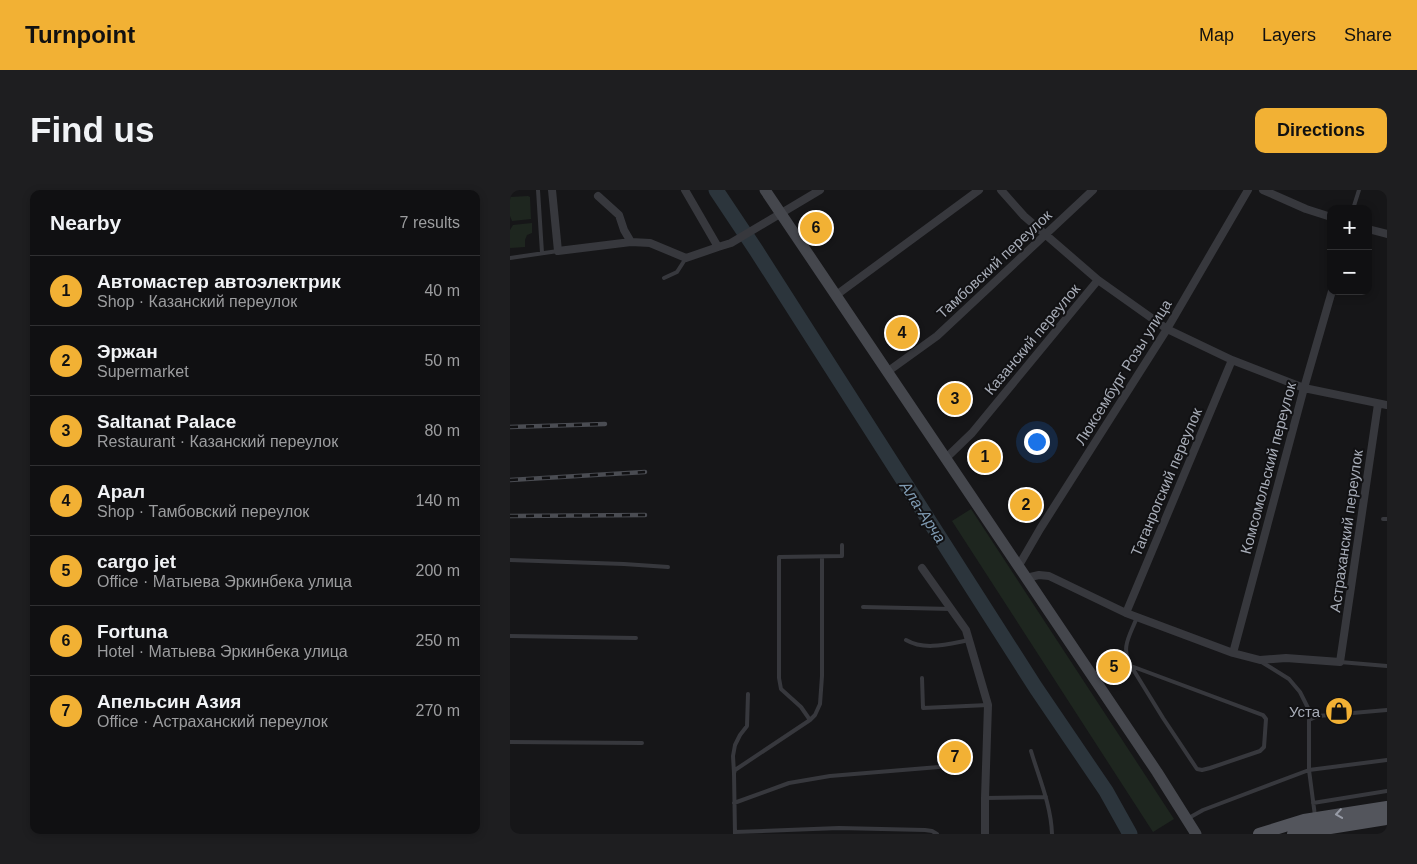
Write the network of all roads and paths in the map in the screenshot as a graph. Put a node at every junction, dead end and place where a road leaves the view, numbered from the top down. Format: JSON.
{"nodes":[{"id":1,"x":538,"y":190,"type":"edge"},
{"id":2,"x":552,"y":190,"type":"edge"},
{"id":3,"x":685,"y":190,"type":"edge"},
{"id":4,"x":765,"y":190,"type":"edge"},
{"id":5,"x":820,"y":190,"type":"edge"},
{"id":6,"x":979,"y":190,"type":"edge"},
{"id":7,"x":1001,"y":190,"type":"edge"},
{"id":8,"x":1093,"y":190,"type":"edge"},
{"id":9,"x":1248,"y":190,"type":"edge"},
{"id":10,"x":1263,"y":190,"type":"edge"},
{"id":11,"x":1359,"y":190,"type":"edge"},
{"id":12,"x":598,"y":196,"type":"dead end"},
{"id":13,"x":1354,"y":205,"type":"edge"},
{"id":14,"x":780,"y":213,"type":"junction"},
{"id":15,"x":1327,"y":216,"type":"edge"},
{"id":16,"x":1372,"y":230,"type":"edge"},
{"id":17,"x":1046,"y":234,"type":"junction"},
{"id":18,"x":1387,"y":234,"type":"edge"},
{"id":19,"x":632,"y":242,"type":"junction"},
{"id":20,"x":718,"y":247,"type":"junction"},
{"id":21,"x":558,"y":252,"type":"junction"},
{"id":22,"x":542,"y":253,"type":"junction"},
{"id":23,"x":510,"y":258,"type":"edge"},
{"id":24,"x":686,"y":258,"type":"junction"},
{"id":25,"x":664,"y":278,"type":"dead end"},
{"id":26,"x":1098,"y":280,"type":"junction"},
{"id":27,"x":1331,"y":295,"type":"edge"},
{"id":28,"x":835,"y":296,"type":"junction"},
{"id":29,"x":1166,"y":329,"type":"junction"},
{"id":30,"x":1232,"y":360,"type":"junction"},
{"id":31,"x":887,"y":372,"type":"junction"},
{"id":32,"x":1304,"y":388,"type":"junction"},
{"id":33,"x":1378,"y":404,"type":"junction"},
{"id":34,"x":1387,"y":405,"type":"edge"},
{"id":35,"x":945,"y":459,"type":"junction"},
{"id":36,"x":842,"y":546,"type":"dead end"},
{"id":37,"x":822,"y":557,"type":"junction"},
{"id":38,"x":510,"y":560,"type":"edge"},
{"id":39,"x":668,"y":567,"type":"dead end"},
{"id":40,"x":1018,"y":567,"type":"junction"},
{"id":41,"x":922,"y":568,"type":"dead end"},
{"id":42,"x":1026,"y":578,"type":"junction"},
{"id":43,"x":862,"y":606,"type":"dead end"},
{"id":44,"x":952,"y":610,"type":"junction"},
{"id":45,"x":1126,"y":613,"type":"junction"},
{"id":46,"x":1138,"y":617,"type":"junction"},
{"id":47,"x":510,"y":636,"type":"edge"},
{"id":48,"x":636,"y":638,"type":"dead end"},
{"id":49,"x":906,"y":640,"type":"dead end"},
{"id":50,"x":969,"y":640,"type":"junction"},
{"id":51,"x":1233,"y":653,"type":"junction"},
{"id":52,"x":1260,"y":660,"type":"junction"},
{"id":53,"x":1340,"y":662,"type":"junction"},
{"id":54,"x":1131,"y":666,"type":"junction"},
{"id":55,"x":1387,"y":666,"type":"edge"},
{"id":56,"x":922,"y":678,"type":"dead end"},
{"id":57,"x":748,"y":694,"type":"dead end"},
{"id":58,"x":988,"y":705,"type":"junction"},
{"id":59,"x":1387,"y":710,"type":"edge"},
{"id":60,"x":1313,"y":718,"type":"junction"},
{"id":61,"x":810,"y":720,"type":"junction"},
{"id":62,"x":510,"y":742,"type":"edge"},
{"id":63,"x":642,"y":743,"type":"dead end"},
{"id":64,"x":1031,"y":751,"type":"dead end"},
{"id":65,"x":1387,"y":760,"type":"edge"},
{"id":66,"x":939,"y":767,"type":"dead end"},
{"id":67,"x":1309,"y":770,"type":"junction"},
{"id":68,"x":734,"y":773,"type":"junction"},
{"id":69,"x":1387,"y":791,"type":"edge"},
{"id":70,"x":1046,"y":797,"type":"junction"},
{"id":71,"x":985,"y":798,"type":"junction"},
{"id":72,"x":734,"y":803,"type":"junction"},
{"id":73,"x":1313,"y":803,"type":"junction"},
{"id":74,"x":1387,"y":807,"type":"edge"},
{"id":75,"x":1316,"y":818,"type":"junction"},
{"id":76,"x":1187,"y":819,"type":"junction"},
{"id":77,"x":1387,"y":819,"type":"edge"},
{"id":78,"x":1330,"y":831,"type":"edge"},
{"id":79,"x":735,"y":833,"type":"edge"},
{"id":80,"x":937,"y":834,"type":"edge"},
{"id":81,"x":985,"y":834,"type":"edge"},
{"id":82,"x":1052,"y":834,"type":"edge"},
{"id":83,"x":1196,"y":834,"type":"edge"},
{"id":84,"x":1259,"y":834,"type":"edge"},
{"id":85,"x":1293,"y":834,"type":"edge"}],
"edges":[{"from":1,"to":22,"type":"lane"},
{"from":2,"to":21,"type":"street"},
{"from":3,"to":20,"type":"street"},
{"from":4,"to":14,"type":"main road"},
{"from":5,"to":14,"type":"street"},
{"from":6,"to":28,"type":"street"},
{"from":7,"to":17,"type":"street"},
{"from":8,"to":17,"type":"street","name":"Тамбовский переулок"},
{"from":9,"to":29,"type":"street","name":"Люксембург Розы улица"},
{"from":10,"to":15,"type":"street"},
{"from":11,"to":13,"type":"lane"},
{"from":12,"to":19,"type":"street"},
{"from":14,"to":20,"type":"street"},
{"from":14,"to":28,"type":"main road"},
{"from":16,"to":18,"type":"street"},
{"from":17,"to":26,"type":"street"},
{"from":17,"to":31,"type":"street","name":"Тамбовский переулок"},
{"from":19,"to":21,"type":"street"},
{"from":19,"to":24,"type":"street"},
{"from":20,"to":24,"type":"street"},
{"from":21,"to":22,"type":"lane"},
{"from":22,"to":23,"type":"lane"},
{"from":24,"to":25,"type":"lane"},
{"from":26,"to":29,"type":"street"},
{"from":26,"to":35,"type":"street","name":"Казанский переулок"},
{"from":27,"to":32,"type":"street","name":"Комсомольский переулок"},
{"from":28,"to":31,"type":"main road"},
{"from":29,"to":30,"type":"street"},
{"from":29,"to":40,"type":"street","name":"Люксембург Розы улица"},
{"from":30,"to":32,"type":"street"},
{"from":30,"to":45,"type":"street","name":"Таганрогский переулок"},
{"from":31,"to":35,"type":"main road"},
{"from":32,"to":33,"type":"street"},
{"from":32,"to":51,"type":"street","name":"Комсомольский переулок"},
{"from":33,"to":34,"type":"street"},
{"from":33,"to":53,"type":"street","name":"Астраханский переулок"},
{"from":35,"to":40,"type":"main road"},
{"from":36,"to":37,"type":"lane"},
{"from":37,"to":61,"type":"lane"},
{"from":37,"to":61,"type":"lane"},
{"from":38,"to":39,"type":"lane"},
{"from":40,"to":42,"type":"main road"},
{"from":41,"to":44,"type":"street"},
{"from":42,"to":45,"type":"street"},
{"from":42,"to":76,"type":"main road"},
{"from":43,"to":44,"type":"lane"},
{"from":44,"to":50,"type":"street"},
{"from":45,"to":46,"type":"street"},
{"from":46,"to":51,"type":"street"},
{"from":46,"to":54,"type":"lane"},
{"from":47,"to":48,"type":"lane"},
{"from":49,"to":50,"type":"lane"},
{"from":50,"to":58,"type":"street"},
{"from":51,"to":52,"type":"street"},
{"from":52,"to":53,"type":"street"},
{"from":52,"to":60,"type":"lane"},
{"from":53,"to":55,"type":"lane"},
{"from":54,"to":54,"type":"lane"},
{"from":56,"to":58,"type":"lane"},
{"from":57,"to":68,"type":"lane"},
{"from":58,"to":71,"type":"street"},
{"from":59,"to":60,"type":"lane"},
{"from":60,"to":67,"type":"lane"},
{"from":61,"to":68,"type":"lane"},
{"from":62,"to":63,"type":"lane"},
{"from":64,"to":70,"type":"lane"},
{"from":65,"to":67,"type":"lane"},
{"from":66,"to":72,"type":"lane"},
{"from":67,"to":73,"type":"lane"},
{"from":67,"to":76,"type":"lane"},
{"from":68,"to":72,"type":"lane"},
{"from":69,"to":73,"type":"lane"},
{"from":70,"to":71,"type":"lane"},
{"from":70,"to":82,"type":"lane"},
{"from":71,"to":81,"type":"street"},
{"from":72,"to":79,"type":"lane"},
{"from":73,"to":75,"type":"lane"},
{"from":74,"to":75,"type":"main road","one_way":true},
{"from":75,"to":84,"type":"main road"},
{"from":76,"to":83,"type":"main road"},
{"from":77,"to":78,"type":"main road"},
{"from":78,"to":85,"type":"main road"},
{"from":79,"to":80,"type":"lane"}]}
